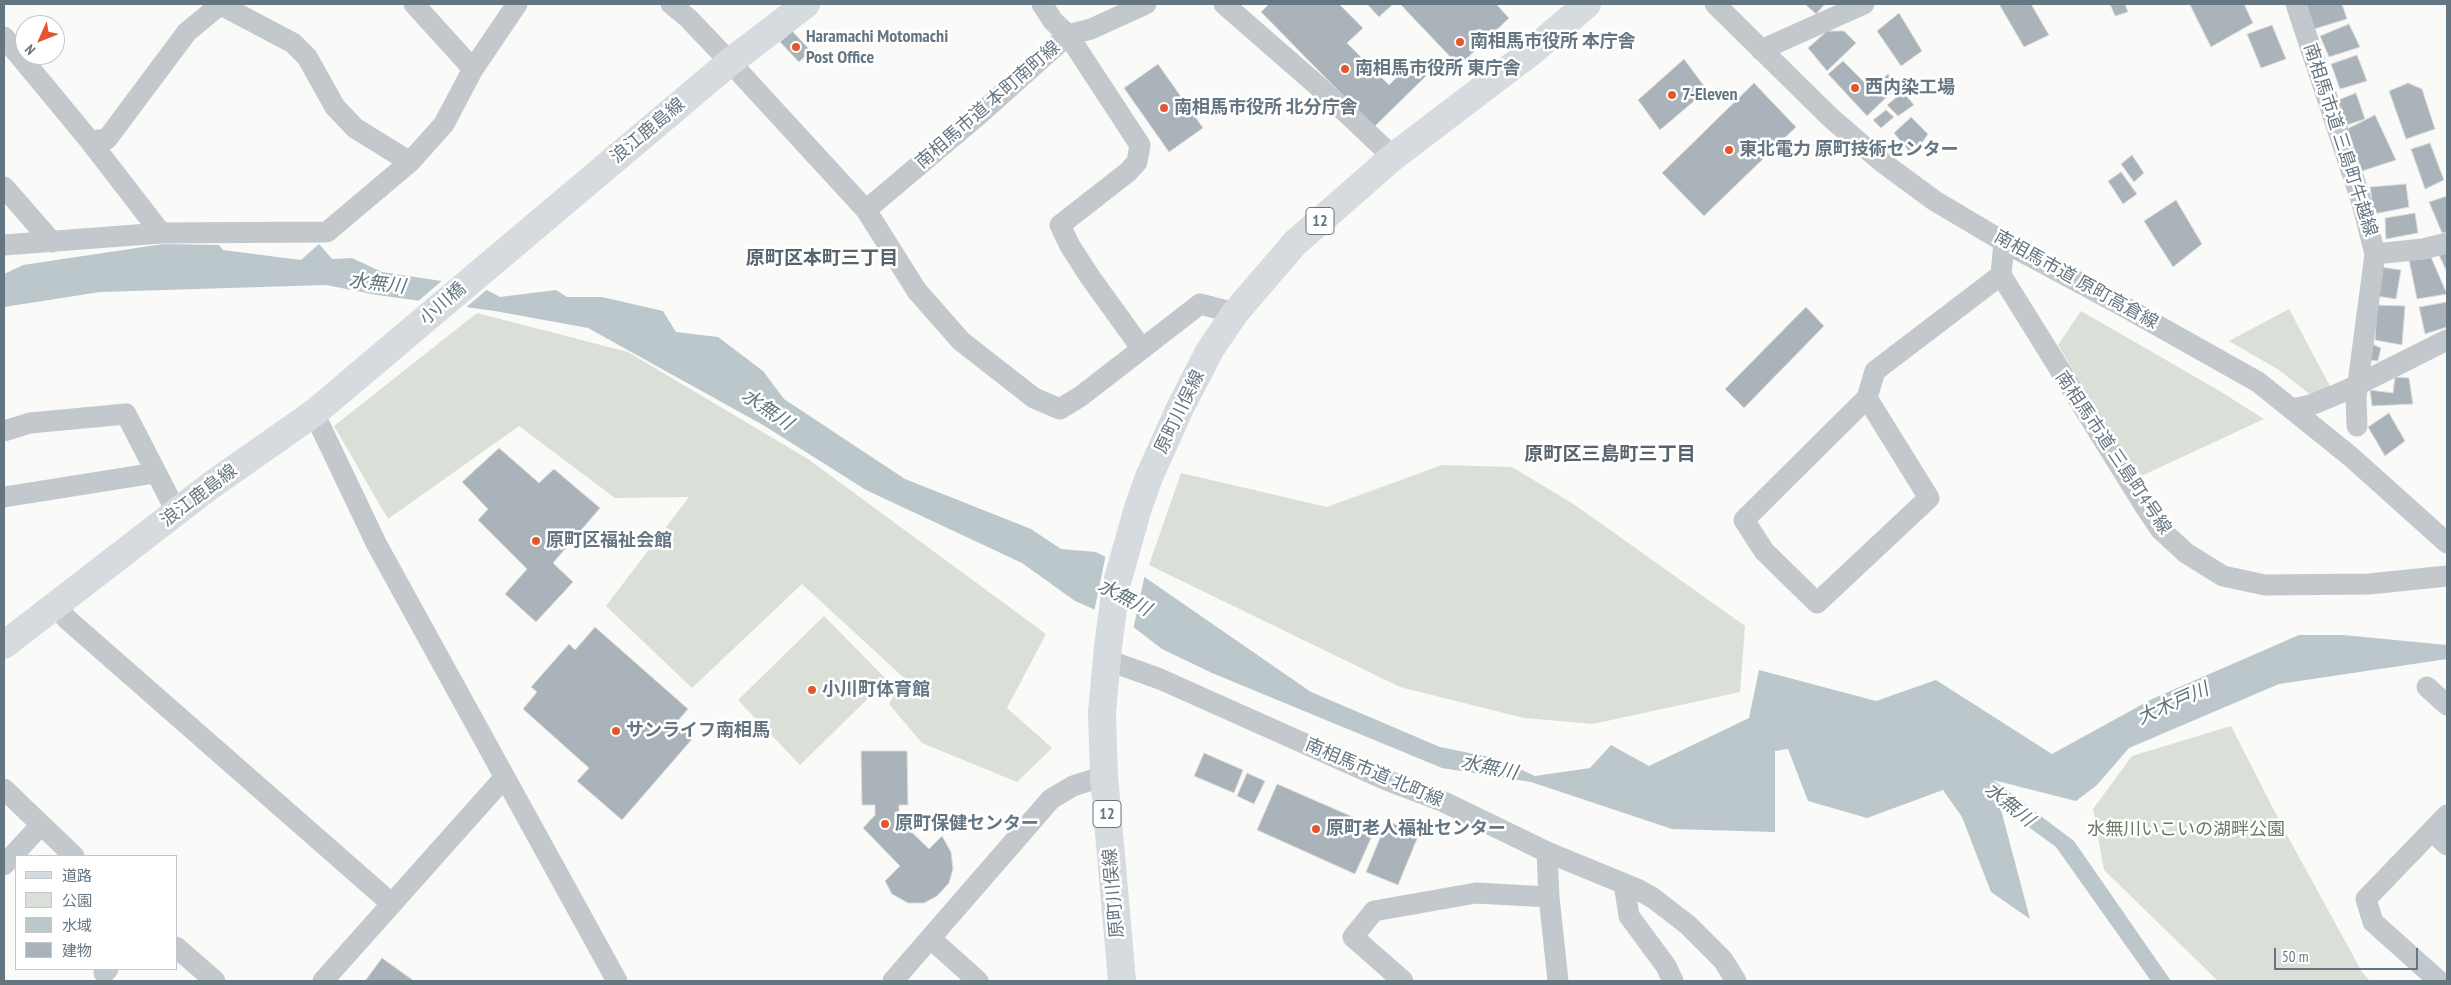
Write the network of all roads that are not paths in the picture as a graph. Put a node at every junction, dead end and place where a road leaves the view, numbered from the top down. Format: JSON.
{"nodes":[{"id":1,"x":220,"y":4,"type":"edge"},
{"id":2,"x":414,"y":4,"type":"edge"},
{"id":3,"x":517,"y":4,"type":"edge"},
{"id":4,"x":671,"y":4,"type":"edge"},
{"id":5,"x":806,"y":4,"type":"edge"},
{"id":6,"x":1042,"y":4,"type":"edge"},
{"id":7,"x":1146,"y":4,"type":"edge"},
{"id":8,"x":1224,"y":4,"type":"edge"},
{"id":9,"x":1587,"y":4,"type":"edge"},
{"id":10,"x":1715,"y":4,"type":"edge"},
{"id":11,"x":1864,"y":4,"type":"edge"},
{"id":12,"x":2296,"y":4,"type":"edge"},
{"id":13,"x":1068,"y":35,"type":"junction"},
{"id":14,"x":4,"y":38,"type":"edge"},
{"id":15,"x":1761,"y":50,"type":"junction"},
{"id":16,"x":730,"y":62,"type":"junction"},
{"id":17,"x":473,"y":69,"type":"junction"},
{"id":18,"x":90,"y":141,"type":"junction"},
{"id":19,"x":1393,"y":157,"type":"junction"},
{"id":20,"x":410,"y":162,"type":"junction"},
{"id":21,"x":4,"y":187,"type":"edge"},
{"id":22,"x":866,"y":210,"type":"junction"},
{"id":23,"x":161,"y":233,"type":"junction"},
{"id":24,"x":52,"y":242,"type":"junction"},
{"id":25,"x":2004,"y":242,"type":"junction"},
{"id":26,"x":2447,"y":242,"type":"edge"},
{"id":27,"x":4,"y":246,"type":"edge"},
{"id":28,"x":2375,"y":254,"type":"junction"},
{"id":29,"x":493,"y":261,"type":"joint"},
{"id":30,"x":2000,"y":276,"type":"junction"},
{"id":31,"x":1235,"y":313,"type":"junction"},
{"id":32,"x":2447,"y":340,"type":"edge"},
{"id":33,"x":393,"y":347,"type":"joint"},
{"id":34,"x":1142,"y":349,"type":"junction"},
{"id":35,"x":2358,"y":385,"type":"junction"},
{"id":36,"x":1867,"y":398,"type":"junction"},
{"id":37,"x":2292,"y":409,"type":"junction"},
{"id":38,"x":314,"y":413,"type":"junction"},
{"id":39,"x":2356,"y":426,"type":"dead end"},
{"id":40,"x":4,"y":431,"type":"edge"},
{"id":41,"x":155,"y":473,"type":"junction"},
{"id":42,"x":4,"y":497,"type":"edge"},
{"id":43,"x":177,"y":513,"type":"junction"},
{"id":44,"x":2447,"y":543,"type":"edge"},
{"id":45,"x":2447,"y":576,"type":"edge"},
{"id":46,"x":55,"y":606,"type":"junction"},
{"id":47,"x":4,"y":646,"type":"edge"},
{"id":48,"x":1108,"y":654,"type":"junction"},
{"id":49,"x":2427,"y":687,"type":"dead end"},
{"id":50,"x":2447,"y":705,"type":"edge"},
{"id":51,"x":1104,"y":776,"type":"junction"},
{"id":52,"x":504,"y":778,"type":"junction"},
{"id":53,"x":4,"y":789,"type":"edge"},
{"id":54,"x":2447,"y":815,"type":"edge"},
{"id":55,"x":40,"y":826,"type":"junction"},
{"id":56,"x":2440,"y":838,"type":"edge"},
{"id":57,"x":1547,"y":852,"type":"junction"},
{"id":58,"x":73,"y":855,"type":"edge"},
{"id":59,"x":4,"y":865,"type":"edge"},
{"id":60,"x":1624,"y":884,"type":"junction"},
{"id":61,"x":1549,"y":896,"type":"junction"},
{"id":62,"x":392,"y":904,"type":"junction"},
{"id":63,"x":931,"y":939,"type":"junction"},
{"id":64,"x":178,"y":949,"type":"edge"},
{"id":65,"x":215,"y":981,"type":"edge"},
{"id":66,"x":323,"y":981,"type":"edge"},
{"id":67,"x":617,"y":981,"type":"edge"},
{"id":68,"x":893,"y":981,"type":"edge"},
{"id":69,"x":978,"y":981,"type":"edge"},
{"id":70,"x":1122,"y":981,"type":"edge"},
{"id":71,"x":1403,"y":981,"type":"edge"},
{"id":72,"x":1558,"y":981,"type":"edge"},
{"id":73,"x":1673,"y":981,"type":"edge"},
{"id":74,"x":1736,"y":981,"type":"edge"},
{"id":75,"x":2439,"y":981,"type":"edge"}],
"edges":[{"from":1,"to":18,"type":"street"},
{"from":1,"to":20,"type":"street"},
{"from":2,"to":17,"type":"street"},
{"from":3,"to":17,"type":"street"},
{"from":4,"to":16,"type":"street"},
{"from":5,"to":16,"type":"main road","name":"浪江鹿島線"},
{"from":6,"to":13,"type":"street"},
{"from":7,"to":13,"type":"street","name":"南相馬市道 本町南町線"},
{"from":8,"to":19,"type":"street"},
{"from":9,"to":19,"type":"main road","name":"原町川俣線","number":"12"},
{"from":10,"to":15,"type":"street","name":"南相馬市道 原町高倉線"},
{"from":11,"to":15,"type":"street"},
{"from":12,"to":28,"type":"street","name":"南相馬市道 三島町牛越線"},
{"from":13,"to":22,"type":"street","name":"南相馬市道 本町南町線"},
{"from":13,"to":34,"type":"street"},
{"from":14,"to":18,"type":"street"},
{"from":15,"to":25,"type":"street","name":"南相馬市道 原町高倉線"},
{"from":16,"to":22,"type":"street"},
{"from":16,"to":29,"type":"main road","name":"浪江鹿島線"},
{"from":17,"to":20,"type":"street"},
{"from":18,"to":23,"type":"street"},
{"from":19,"to":31,"type":"main road","name":"原町川俣線","number":"12"},
{"from":20,"to":23,"type":"street"},
{"from":21,"to":24,"type":"street"},
{"from":22,"to":34,"type":"street"},
{"from":23,"to":24,"type":"street"},
{"from":24,"to":27,"type":"street"},
{"from":25,"to":30,"type":"street"},
{"from":25,"to":37,"type":"street","name":"南相馬市道 原町高倉線"},
{"from":26,"to":28,"type":"street"},
{"from":28,"to":35,"type":"street","name":"南相馬市道 三島町牛越線"},
{"from":29,"to":33,"type":"main road","name":"小川橋"},
{"from":30,"to":36,"type":"street"},
{"from":30,"to":45,"type":"street","name":"南相馬市道 三島町4号線"},
{"from":31,"to":34,"type":"street"},
{"from":31,"to":48,"type":"main road","name":"原町川俣線","number":"12"},
{"from":32,"to":35,"type":"street"},
{"from":33,"to":38,"type":"main road","name":"浪江鹿島線"},
{"from":35,"to":37,"type":"street"},
{"from":35,"to":39,"type":"street","name":"南相馬市道 三島町牛越線"},
{"from":36,"to":36,"type":"street"},
{"from":37,"to":44,"type":"street","name":"南相馬市道 原町高倉線"},
{"from":38,"to":43,"type":"main road","name":"浪江鹿島線"},
{"from":38,"to":52,"type":"street"},
{"from":40,"to":41,"type":"street"},
{"from":41,"to":42,"type":"street"},
{"from":41,"to":43,"type":"street"},
{"from":43,"to":46,"type":"main road","name":"浪江鹿島線"},
{"from":46,"to":47,"type":"main road","name":"浪江鹿島線"},
{"from":46,"to":62,"type":"street"},
{"from":48,"to":51,"type":"main road","name":"原町川俣線","number":"12"},
{"from":48,"to":57,"type":"street","name":"南相馬市道 北町線"},
{"from":49,"to":50,"type":"street"},
{"from":51,"to":63,"type":"street"},
{"from":51,"to":70,"type":"main road","name":"原町川俣線","number":"12"},
{"from":52,"to":62,"type":"street"},
{"from":52,"to":67,"type":"street"},
{"from":53,"to":55,"type":"street"},
{"from":54,"to":56,"type":"street"},
{"from":55,"to":58,"type":"street"},
{"from":55,"to":59,"type":"street"},
{"from":56,"to":75,"type":"street"},
{"from":57,"to":60,"type":"street","name":"南相馬市道 北町線"},
{"from":57,"to":61,"type":"street"},
{"from":60,"to":73,"type":"street"},
{"from":60,"to":74,"type":"street","name":"南相馬市道 北町線"},
{"from":61,"to":71,"type":"street"},
{"from":61,"to":72,"type":"street"},
{"from":62,"to":66,"type":"street"},
{"from":63,"to":68,"type":"street"},
{"from":63,"to":69,"type":"street"},
{"from":64,"to":65,"type":"street"}]}
